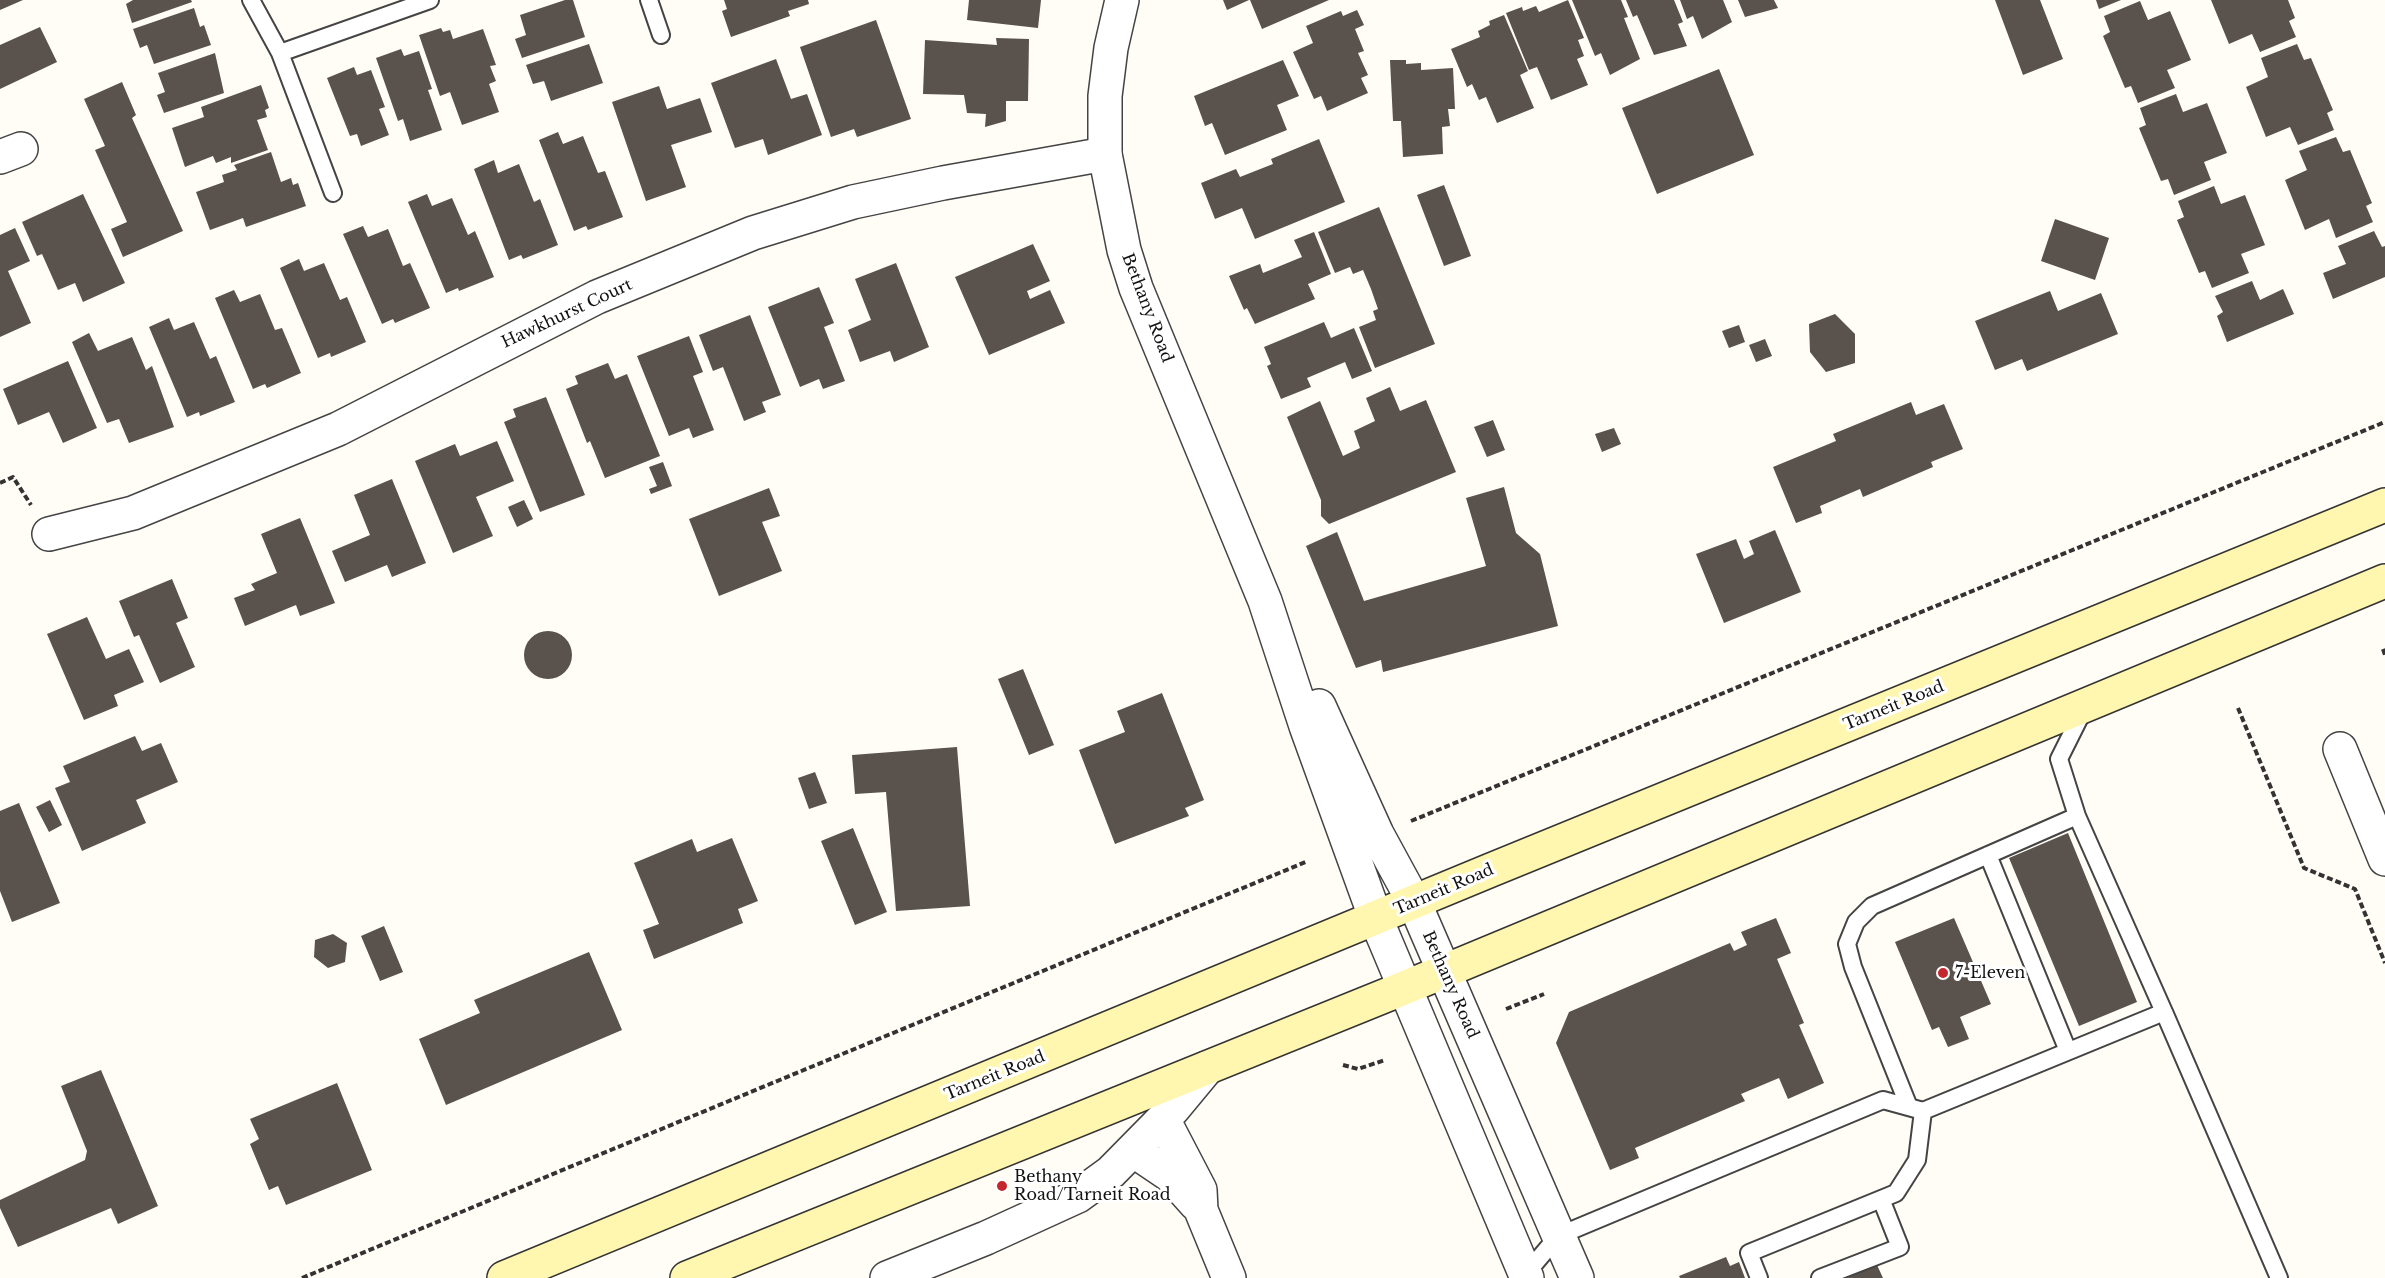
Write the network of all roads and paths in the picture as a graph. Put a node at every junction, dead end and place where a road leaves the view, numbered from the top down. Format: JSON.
{"nodes":[{"id":1,"x":251,"y":0,"type":"edge"},
{"id":2,"x":429,"y":0,"type":"edge"},
{"id":3,"x":649,"y":0,"type":"edge"},
{"id":4,"x":1122,"y":0,"type":"edge"},
{"id":5,"x":661,"y":35,"type":"dead end"},
{"id":6,"x":280,"y":53,"type":"junction"},
{"id":7,"x":1104,"y":154,"type":"junction"},
{"id":8,"x":333,"y":193,"type":"dead end"},
{"id":9,"x":2385,"y":422,"type":"edge"},
{"id":10,"x":0,"y":483,"type":"edge"},
{"id":11,"x":2385,"y":505,"type":"edge"},
{"id":12,"x":49,"y":534,"type":"joint"},
{"id":13,"x":2385,"y":581,"type":"edge"},
{"id":14,"x":1265,"y":601,"type":"junction"},
{"id":15,"x":2383,"y":649,"type":"dead end"},
{"id":16,"x":2385,"y":655,"type":"edge"},
{"id":17,"x":2085,"y":705,"type":"junction"},
{"id":18,"x":2238,"y":708,"type":"dead end"},
{"id":19,"x":2340,"y":749,"type":"dead end"},
{"id":20,"x":2078,"y":816,"type":"junction"},
{"id":21,"x":1411,"y":821,"type":"dead end"},
{"id":22,"x":1988,"y":855,"type":"junction"},
{"id":23,"x":2385,"y":859,"type":"edge"},
{"id":24,"x":1308,"y":861,"type":"dead end"},
{"id":25,"x":1414,"y":902,"type":"junction"},
{"id":26,"x":1376,"y":920,"type":"junction"},
{"id":27,"x":2385,"y":963,"type":"edge"},
{"id":28,"x":1443,"y":972,"type":"junction"},
{"id":29,"x":1404,"y":988,"type":"junction"},
{"id":30,"x":1544,"y":994,"type":"dead end"},
{"id":31,"x":1506,"y":1009,"type":"dead end"},
{"id":32,"x":2164,"y":1012,"type":"junction"},
{"id":33,"x":2068,"y":1051,"type":"junction"},
{"id":34,"x":1384,"y":1060,"type":"dead end"},
{"id":35,"x":1343,"y":1065,"type":"dead end"},
{"id":36,"x":1207,"y":1068,"type":"junction"},
{"id":37,"x":1916,"y":1109,"type":"junction"},
{"id":38,"x":1163,"y":1119,"type":"junction"},
{"id":39,"x":1133,"y":1150,"type":"junction"},
{"id":40,"x":1881,"y":1199,"type":"junction"},
{"id":41,"x":1201,"y":1210,"type":"junction"},
{"id":42,"x":1558,"y":1236,"type":"junction"},
{"id":43,"x":1526,"y":1276,"type":"edge"},
{"id":44,"x":302,"y":1278,"type":"edge"},
{"id":45,"x":504,"y":1278,"type":"edge"},
{"id":46,"x":687,"y":1278,"type":"edge"},
{"id":47,"x":887,"y":1278,"type":"edge"},
{"id":48,"x":1229,"y":1278,"type":"edge"},
{"id":49,"x":1577,"y":1278,"type":"edge"},
{"id":50,"x":1759,"y":1278,"type":"edge"},
{"id":51,"x":1820,"y":1278,"type":"edge"},
{"id":52,"x":2279,"y":1278,"type":"edge"}],
"edges":[{"from":1,"to":6,"type":"lane"},
{"from":2,"to":6,"type":"lane"},
{"from":3,"to":5,"type":"lane"},
{"from":4,"to":7,"type":"street","name":"Bethany Road"},
{"from":6,"to":8,"type":"lane"},
{"from":7,"to":12,"type":"street","name":"Hawkhurst Court"},
{"from":7,"to":14,"type":"street","name":"Bethany Road"},
{"from":9,"to":21,"type":"path"},
{"from":10,"to":12,"type":"path"},
{"from":11,"to":25,"type":"main road","name":"Tarneit Road"},
{"from":13,"to":17,"type":"main road"},
{"from":14,"to":25,"type":"street","name":"Bethany Road"},
{"from":14,"to":26,"type":"street","name":"Bethany Road"},
{"from":15,"to":16,"type":"path"},
{"from":17,"to":20,"type":"lane"},
{"from":17,"to":28,"type":"main road"},
{"from":18,"to":27,"type":"path"},
{"from":19,"to":23,"type":"street"},
{"from":20,"to":22,"type":"lane"},
{"from":20,"to":32,"type":"lane"},
{"from":22,"to":33,"type":"lane"},
{"from":22,"to":37,"type":"lane"},
{"from":24,"to":44,"type":"path"},
{"from":25,"to":26,"type":"main road","name":"Tarneit Road"},
{"from":25,"to":28,"type":"street","name":"Bethany Road"},
{"from":26,"to":29,"type":"street","name":"Bethany Road"},
{"from":26,"to":45,"type":"main road","name":"Tarneit Road"},
{"from":28,"to":29,"type":"main road"},
{"from":28,"to":42,"type":"street","name":"Bethany Road"},
{"from":29,"to":36,"type":"main road"},
{"from":29,"to":43,"type":"street","name":"Bethany Road"},
{"from":30,"to":31,"type":"path"},
{"from":32,"to":33,"type":"lane"},
{"from":32,"to":52,"type":"lane"},
{"from":33,"to":37,"type":"lane"},
{"from":34,"to":35,"type":"path"},
{"from":36,"to":38,"type":"street"},
{"from":36,"to":46,"type":"main road"},
{"from":37,"to":40,"type":"lane"},
{"from":37,"to":42,"type":"lane"},
{"from":38,"to":39,"type":"street"},
{"from":38,"to":41,"type":"street"},
{"from":39,"to":41,"type":"street"},
{"from":39,"to":47,"type":"street"},
{"from":40,"to":50,"type":"lane"},
{"from":40,"to":51,"type":"lane"},
{"from":41,"to":48,"type":"street"},
{"from":42,"to":43,"type":"lane"},
{"from":42,"to":49,"type":"street","name":"Bethany Road"}]}
